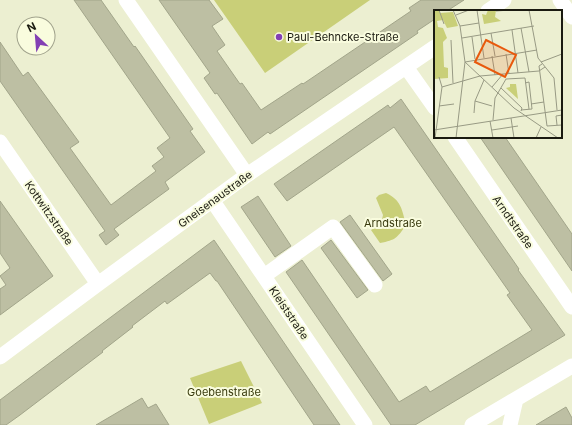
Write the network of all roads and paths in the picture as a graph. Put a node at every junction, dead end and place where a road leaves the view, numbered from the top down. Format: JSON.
{"nodes":[{"id":1,"x":126,"y":0,"type":"edge"},
{"id":2,"x":504,"y":0,"type":"edge"},
{"id":3,"x":560,"y":0,"type":"edge"},
{"id":4,"x":489,"y":10,"type":"edge"},
{"id":5,"x":572,"y":17,"type":"edge"},
{"id":6,"x":434,"y":48,"type":"edge"},
{"id":7,"x":406,"y":67,"type":"junction"},
{"id":8,"x":434,"y":107,"type":"edge"},
{"id":9,"x":456,"y":138,"type":"edge"},
{"id":10,"x":0,"y":142,"type":"edge"},
{"id":11,"x":247,"y":175,"type":"junction"},
{"id":12,"x":212,"y":200,"type":"junction"},
{"id":13,"x":264,"y":276,"type":"junction"},
{"id":14,"x":98,"y":284,"type":"junction"},
{"id":15,"x":374,"y":285,"type":"dead end"},
{"id":16,"x":572,"y":307,"type":"edge"},
{"id":17,"x":0,"y":358,"type":"edge"},
{"id":18,"x":572,"y":366,"type":"edge"},
{"id":19,"x":516,"y":399,"type":"junction"},
{"id":20,"x":365,"y":425,"type":"edge"},
{"id":21,"x":472,"y":425,"type":"edge"},
{"id":22,"x":510,"y":425,"type":"edge"}],
"edges":[{"from":1,"to":11,"type":"street"},
{"from":2,"to":4,"type":"street"},
{"from":3,"to":5,"type":"street"},
{"from":6,"to":7,"type":"street","name":"Gneisenaustraße"},
{"from":7,"to":8,"type":"street"},
{"from":7,"to":11,"type":"street","name":"Gneisenaustraße"},
{"from":9,"to":16,"type":"street","name":"Arndtstraße"},
{"from":10,"to":14,"type":"street","name":"Kottwitzstraße"},
{"from":11,"to":12,"type":"street","name":"Gneisenaustraße"},
{"from":12,"to":13,"type":"street","name":"Kleiststraße"},
{"from":12,"to":14,"type":"street","name":"Gneisenaustraße"},
{"from":13,"to":15,"type":"street"},
{"from":13,"to":20,"type":"street","name":"Kleiststraße"},
{"from":14,"to":17,"type":"street","name":"Gneisenaustraße"},
{"from":18,"to":19,"type":"street"},
{"from":19,"to":21,"type":"street"},
{"from":19,"to":22,"type":"street"}]}
